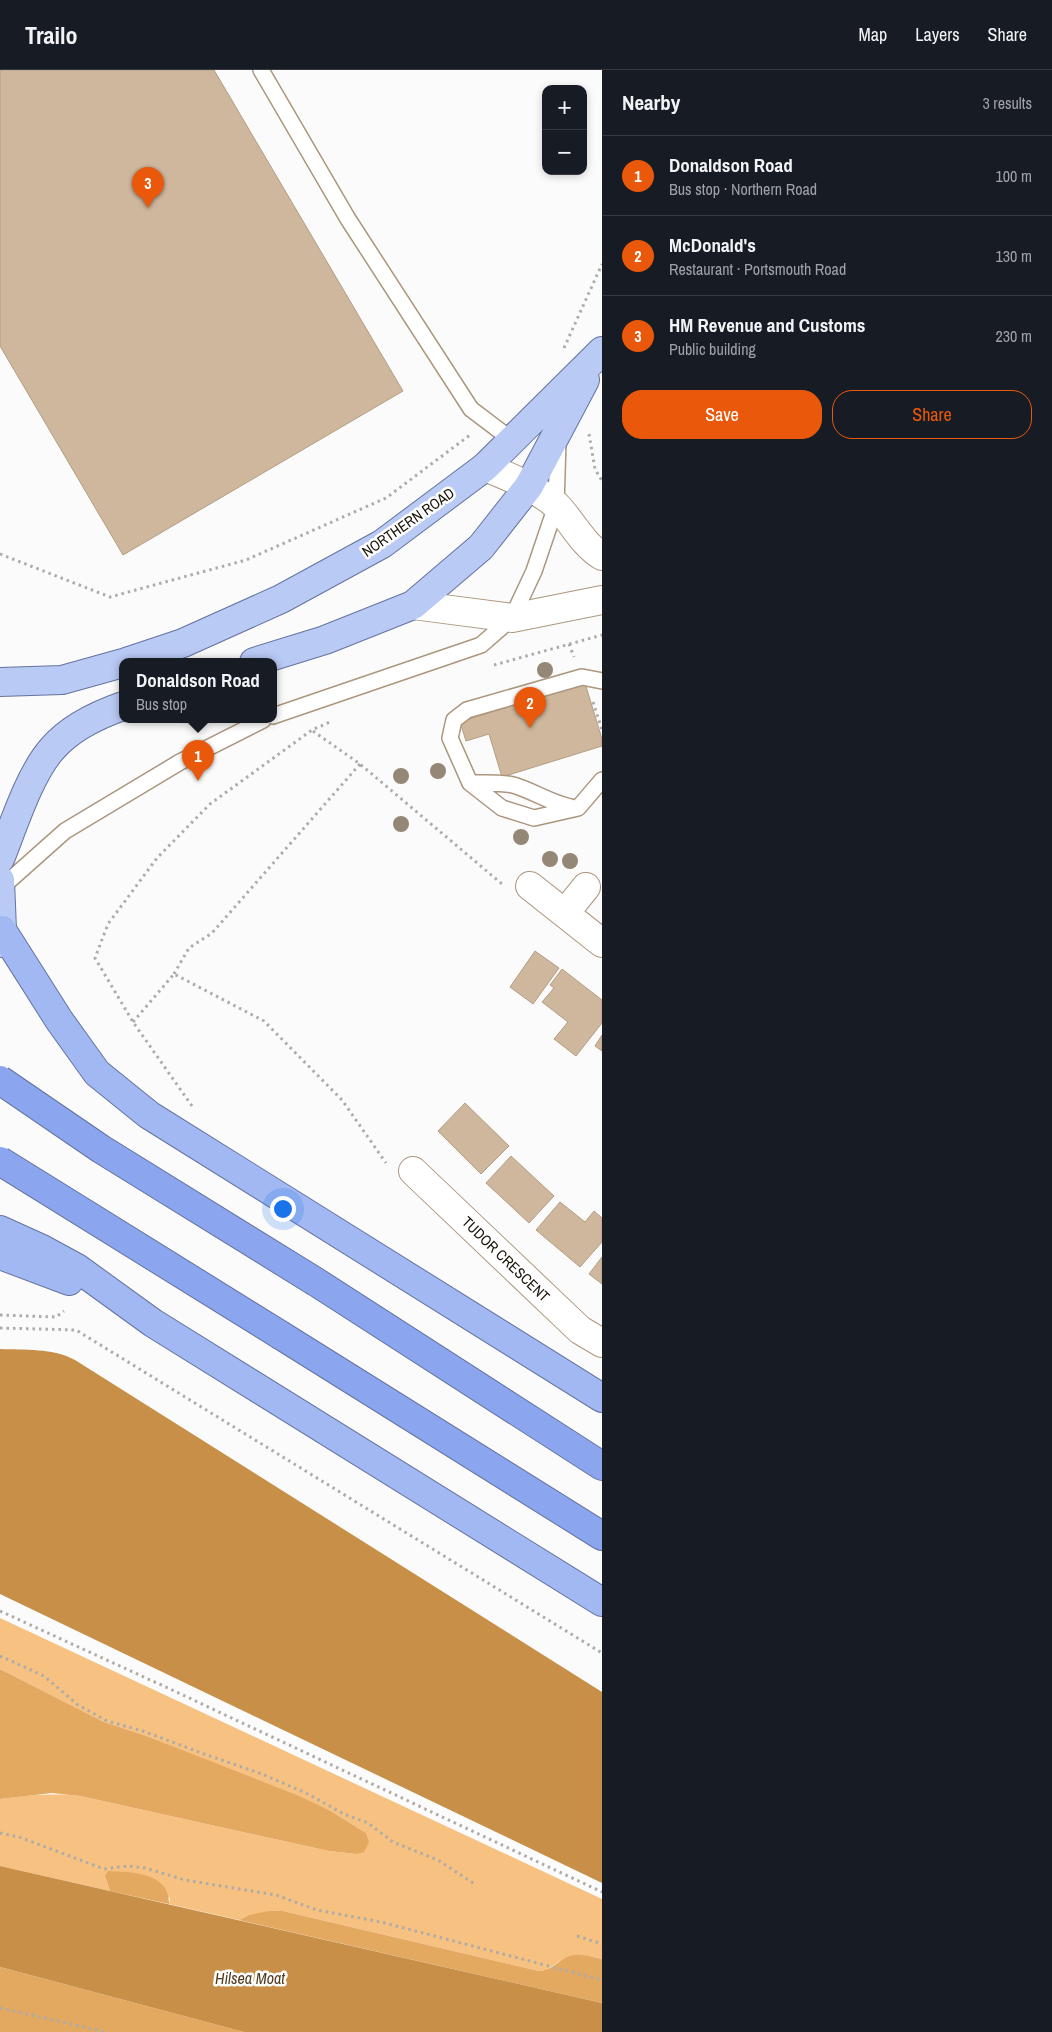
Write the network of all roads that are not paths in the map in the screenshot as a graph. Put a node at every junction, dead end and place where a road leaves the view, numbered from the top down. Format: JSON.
{"nodes":[{"id":1,"x":261,"y":70,"type":"edge"},
{"id":2,"x":601,"y":352,"type":"edge"},
{"id":3,"x":558,"y":428,"type":"junction"},
{"id":4,"x":512,"y":440,"type":"junction"},
{"id":5,"x":485,"y":467,"type":"junction"},
{"id":6,"x":529,"y":486,"type":"junction"},
{"id":7,"x":556,"y":506,"type":"junction"},
{"id":8,"x":602,"y":556,"type":"edge"},
{"id":9,"x":602,"y":600,"type":"edge"},
{"id":10,"x":413,"y":605,"type":"junction"},
{"id":11,"x":512,"y":618,"type":"junction"},
{"id":12,"x":139,"y":658,"type":"edge"},
{"id":13,"x":267,"y":658,"type":"edge"},
{"id":14,"x":119,"y":664,"type":"edge"},
{"id":15,"x":602,"y":681,"type":"edge"},
{"id":16,"x":0,"y":682,"type":"edge"},
{"id":17,"x":119,"y":708,"type":"edge"},
{"id":18,"x":277,"y":715,"type":"edge"},
{"id":19,"x":257,"y":723,"type":"edge"},
{"id":20,"x":602,"y":780,"type":"edge"},
{"id":21,"x":470,"y":783,"type":"junction"},
{"id":22,"x":578,"y":808,"type":"junction"},
{"id":23,"x":0,"y":859,"type":"edge"},
{"id":24,"x":0,"y":884,"type":"edge"},
{"id":25,"x":530,"y":886,"type":"road end"},
{"id":26,"x":586,"y":887,"type":"dead end"},
{"id":27,"x":565,"y":914,"type":"junction"},
{"id":28,"x":1,"y":936,"type":"edge"},
{"id":29,"x":602,"y":943,"type":"edge"},
{"id":30,"x":0,"y":1080,"type":"edge"},
{"id":31,"x":0,"y":1161,"type":"edge"},
{"id":32,"x":414,"y":1171,"type":"road end"},
{"id":33,"x":0,"y":1230,"type":"edge"},
{"id":34,"x":0,"y":1255,"type":"edge"},
{"id":35,"x":153,"y":1323,"type":"junction"},
{"id":36,"x":602,"y":1343,"type":"edge"},
{"id":37,"x":602,"y":1398,"type":"edge"},
{"id":38,"x":602,"y":1466,"type":"edge"},
{"id":39,"x":602,"y":1536,"type":"edge"},
{"id":40,"x":602,"y":1602,"type":"edge"}],
"edges":[{"from":1,"to":4,"type":"lane"},
{"from":2,"to":3,"type":"main road","name":"NORTHERN ROAD"},
{"from":2,"to":4,"type":"main road","name":"NORTHERN ROAD"},
{"from":3,"to":6,"type":"main road","name":"NORTHERN ROAD"},
{"from":3,"to":7,"type":"lane"},
{"from":4,"to":5,"type":"main road","name":"NORTHERN ROAD"},
{"from":5,"to":6,"type":"street"},
{"from":5,"to":12,"type":"main road","name":"NORTHERN ROAD"},
{"from":6,"to":7,"type":"street"},
{"from":6,"to":10,"type":"main road","name":"NORTHERN ROAD"},
{"from":7,"to":8,"type":"street"},
{"from":7,"to":11,"type":"lane"},
{"from":9,"to":11,"type":"street"},
{"from":10,"to":11,"type":"street"},
{"from":10,"to":13,"type":"main road","name":"NORTHERN ROAD"},
{"from":11,"to":18,"type":"lane"},
{"from":14,"to":16,"type":"main road","name":"NORTHERN ROAD"},
{"from":15,"to":21,"type":"lane"},
{"from":17,"to":23,"type":"main road"},
{"from":19,"to":24,"type":"lane"},
{"from":20,"to":22,"type":"lane"},
{"from":21,"to":22,"type":"lane"},
{"from":21,"to":22,"type":"lane"},
{"from":24,"to":28,"type":"main road"},
{"from":25,"to":27,"type":"street"},
{"from":26,"to":27,"type":"street"},
{"from":27,"to":29,"type":"street"},
{"from":28,"to":37,"type":"highway"},
{"from":30,"to":38,"type":"highway","bridge":true},
{"from":31,"to":39,"type":"highway","bridge":true},
{"from":32,"to":36,"type":"street","name":"TUDOR CRESCENT"},
{"from":33,"to":35,"type":"highway"},
{"from":34,"to":35,"type":"highway"},
{"from":35,"to":40,"type":"highway"}]}
